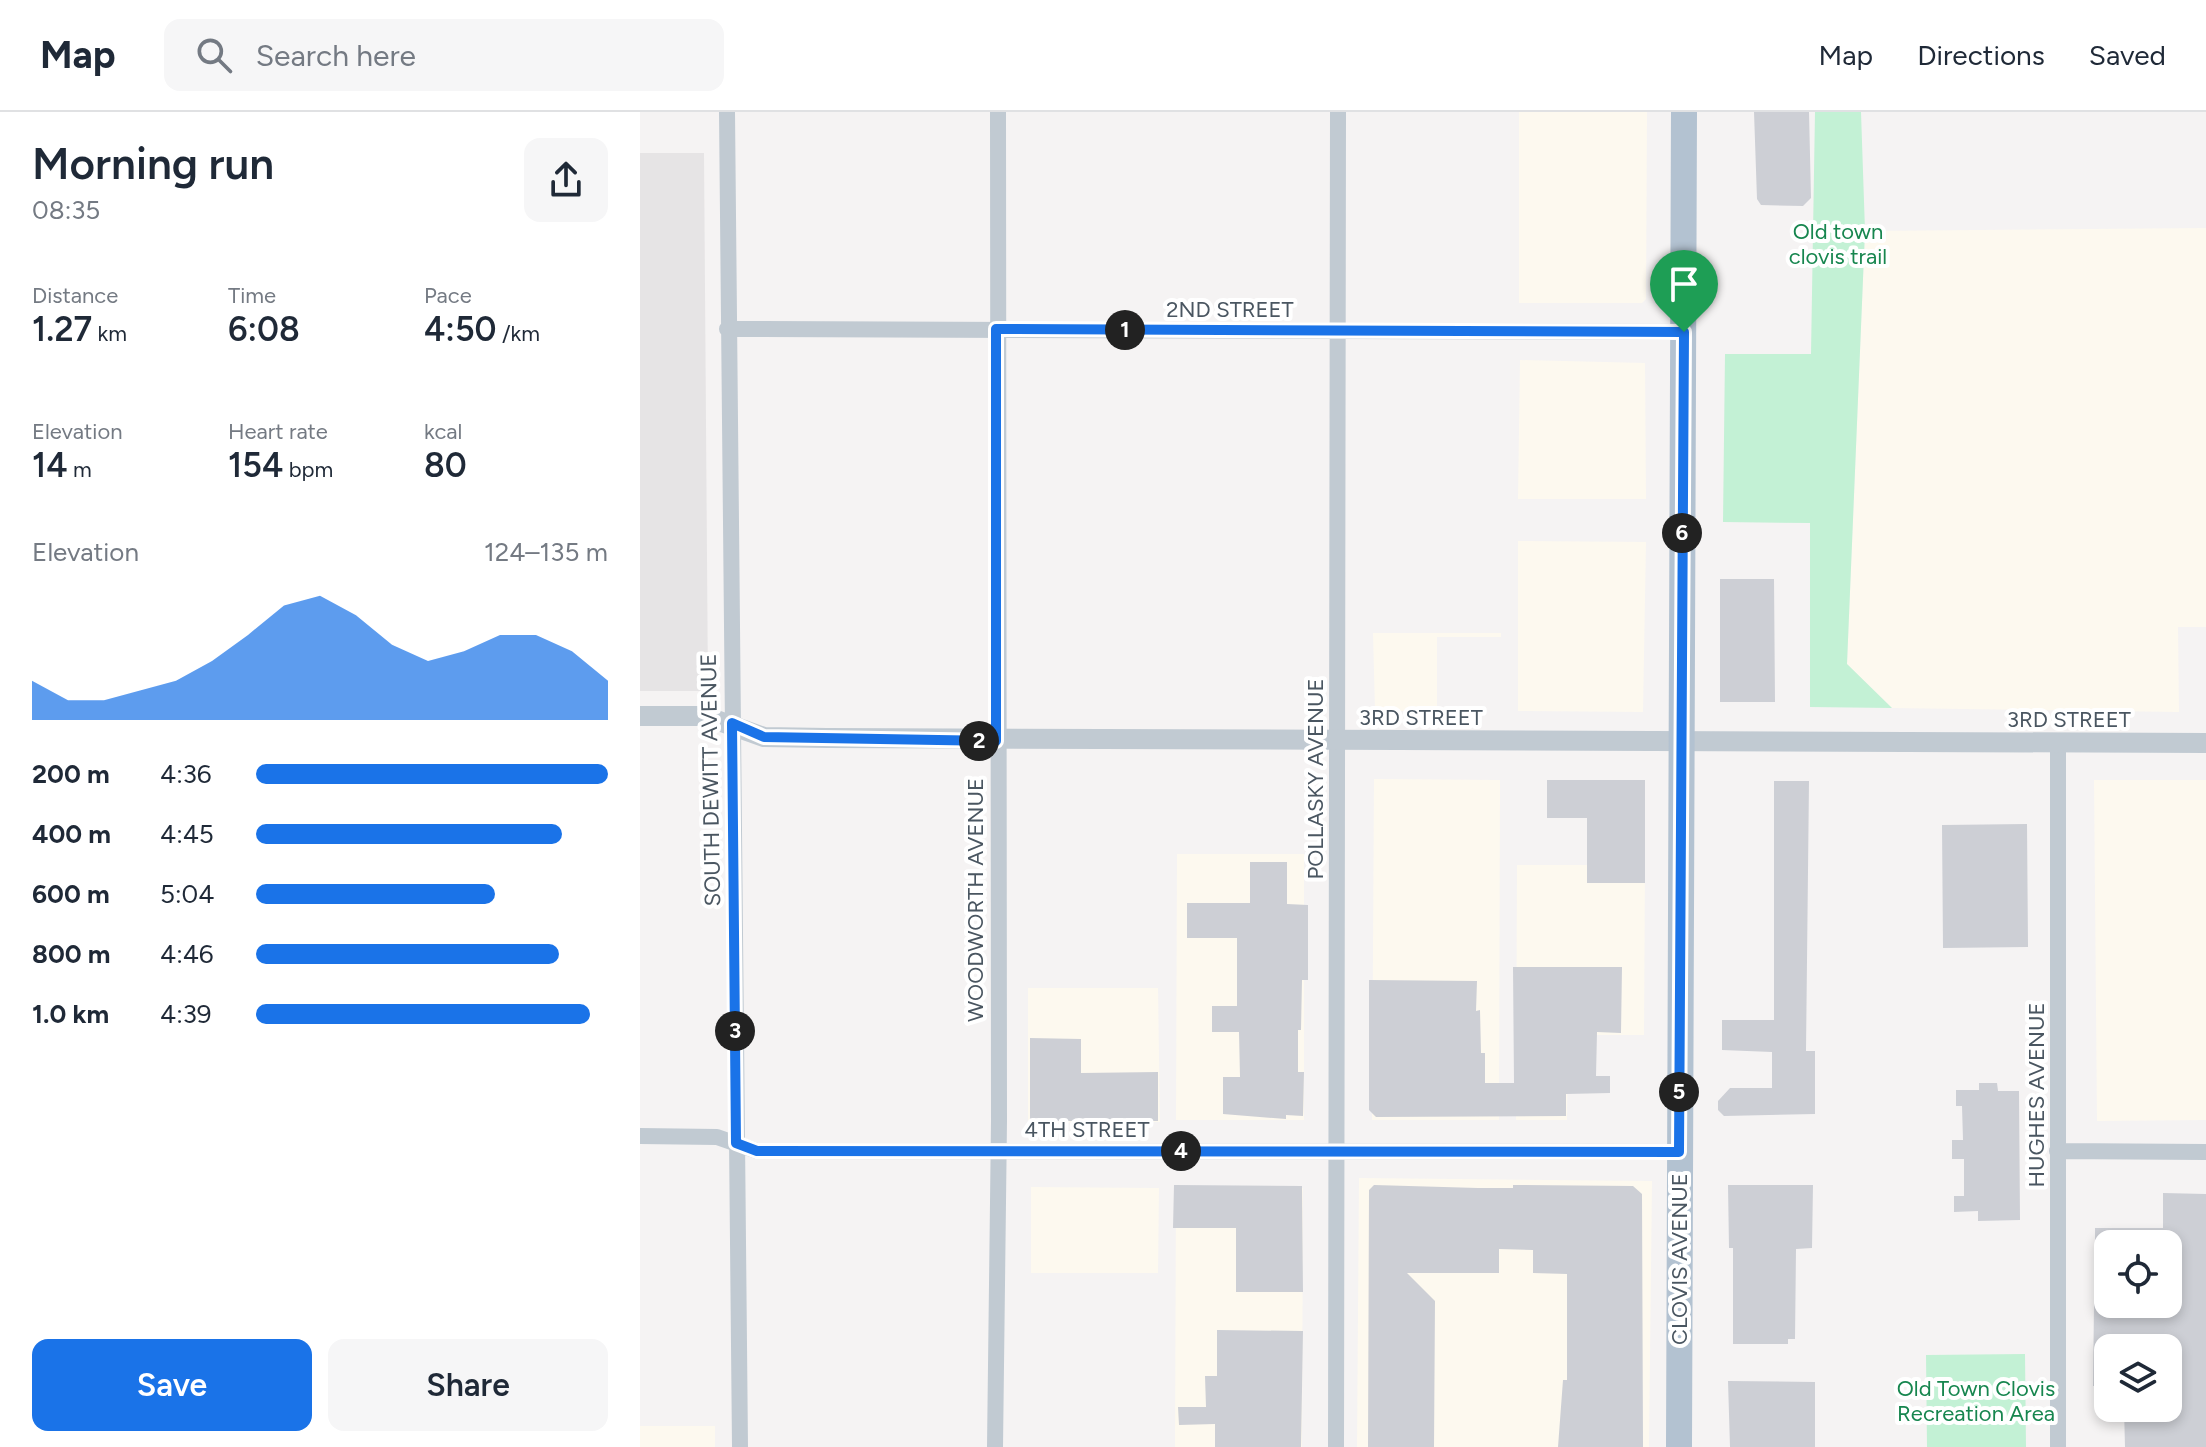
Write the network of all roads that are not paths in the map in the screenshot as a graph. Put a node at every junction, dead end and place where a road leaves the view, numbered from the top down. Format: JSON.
{"nodes":[{"id":1,"x":727,"y":112,"type":"edge"},
{"id":2,"x":998,"y":112,"type":"edge"},
{"id":3,"x":1338,"y":112,"type":"edge"},
{"id":4,"x":1684,"y":112,"type":"edge"},
{"id":5,"x":727,"y":329,"type":"junction"},
{"id":6,"x":996,"y":329,"type":"junction"},
{"id":7,"x":1335,"y":332,"type":"junction"},
{"id":8,"x":1684,"y":332,"type":"junction"},
{"id":9,"x":640,"y":716,"type":"edge"},
{"id":10,"x":732,"y":723,"type":"junction"},
{"id":11,"x":1337,"y":740,"type":"junction"},
{"id":12,"x":996,"y":741,"type":"junction"},
{"id":13,"x":1681,"y":743,"type":"junction"},
{"id":14,"x":2058,"y":743,"type":"junction"},
{"id":15,"x":2206,"y":743,"type":"edge"},
{"id":16,"x":640,"y":1136,"type":"edge"},
{"id":17,"x":736,"y":1143,"type":"junction"},
{"id":18,"x":998,"y":1151,"type":"junction"},
{"id":19,"x":1336,"y":1151,"type":"junction"},
{"id":20,"x":2057,"y":1151,"type":"junction"},
{"id":21,"x":1679,"y":1152,"type":"junction"},
{"id":22,"x":2206,"y":1152,"type":"edge"},
{"id":23,"x":740,"y":1447,"type":"edge"},
{"id":24,"x":995,"y":1447,"type":"edge"},
{"id":25,"x":1336,"y":1447,"type":"edge"},
{"id":26,"x":1679,"y":1447,"type":"edge"},
{"id":27,"x":2058,"y":1447,"type":"edge"}],
"edges":[{"from":1,"to":5,"type":"street","name":"SOUTH DEWITT AVENUE"},
{"from":2,"to":6,"type":"street","name":"WOODWORTH AVENUE"},
{"from":3,"to":7,"type":"street","name":"POLLASKY AVENUE"},
{"from":4,"to":8,"type":"main road","name":"CLOVIS AVENUE"},
{"from":5,"to":6,"type":"street","name":"2ND STREET"},
{"from":5,"to":10,"type":"street","name":"SOUTH DEWITT AVENUE"},
{"from":6,"to":7,"type":"street","name":"2ND STREET"},
{"from":6,"to":12,"type":"street","name":"WOODWORTH AVENUE"},
{"from":7,"to":8,"type":"street","name":"2ND STREET"},
{"from":7,"to":11,"type":"street","name":"POLLASKY AVENUE"},
{"from":8,"to":13,"type":"main road","name":"CLOVIS AVENUE"},
{"from":9,"to":10,"type":"street","name":"3RD STREET"},
{"from":10,"to":12,"type":"street","name":"3RD STREET"},
{"from":10,"to":17,"type":"street","name":"SOUTH DEWITT AVENUE"},
{"from":11,"to":12,"type":"street","name":"3RD STREET"},
{"from":11,"to":13,"type":"street","name":"3RD STREET"},
{"from":11,"to":19,"type":"street","name":"POLLASKY AVENUE"},
{"from":12,"to":18,"type":"street","name":"WOODWORTH AVENUE"},
{"from":13,"to":14,"type":"street","name":"3RD STREET"},
{"from":13,"to":21,"type":"main road","name":"CLOVIS AVENUE"},
{"from":14,"to":15,"type":"street","name":"3RD STREET"},
{"from":14,"to":20,"type":"street","name":"HUGHES AVENUE"},
{"from":16,"to":17,"type":"street","name":"4TH STREET"},
{"from":17,"to":18,"type":"street","name":"4TH STREET"},
{"from":17,"to":23,"type":"street","name":"SOUTH DEWITT AVENUE"},
{"from":18,"to":19,"type":"street","name":"4TH STREET"},
{"from":18,"to":24,"type":"street","name":"WOODWORTH AVENUE"},
{"from":19,"to":21,"type":"street","name":"4TH STREET"},
{"from":19,"to":25,"type":"street","name":"POLLASKY AVENUE"},
{"from":20,"to":22,"type":"street"},
{"from":20,"to":27,"type":"street","name":"HUGHES AVENUE"},
{"from":21,"to":26,"type":"main road","name":"CLOVIS AVENUE"}]}
